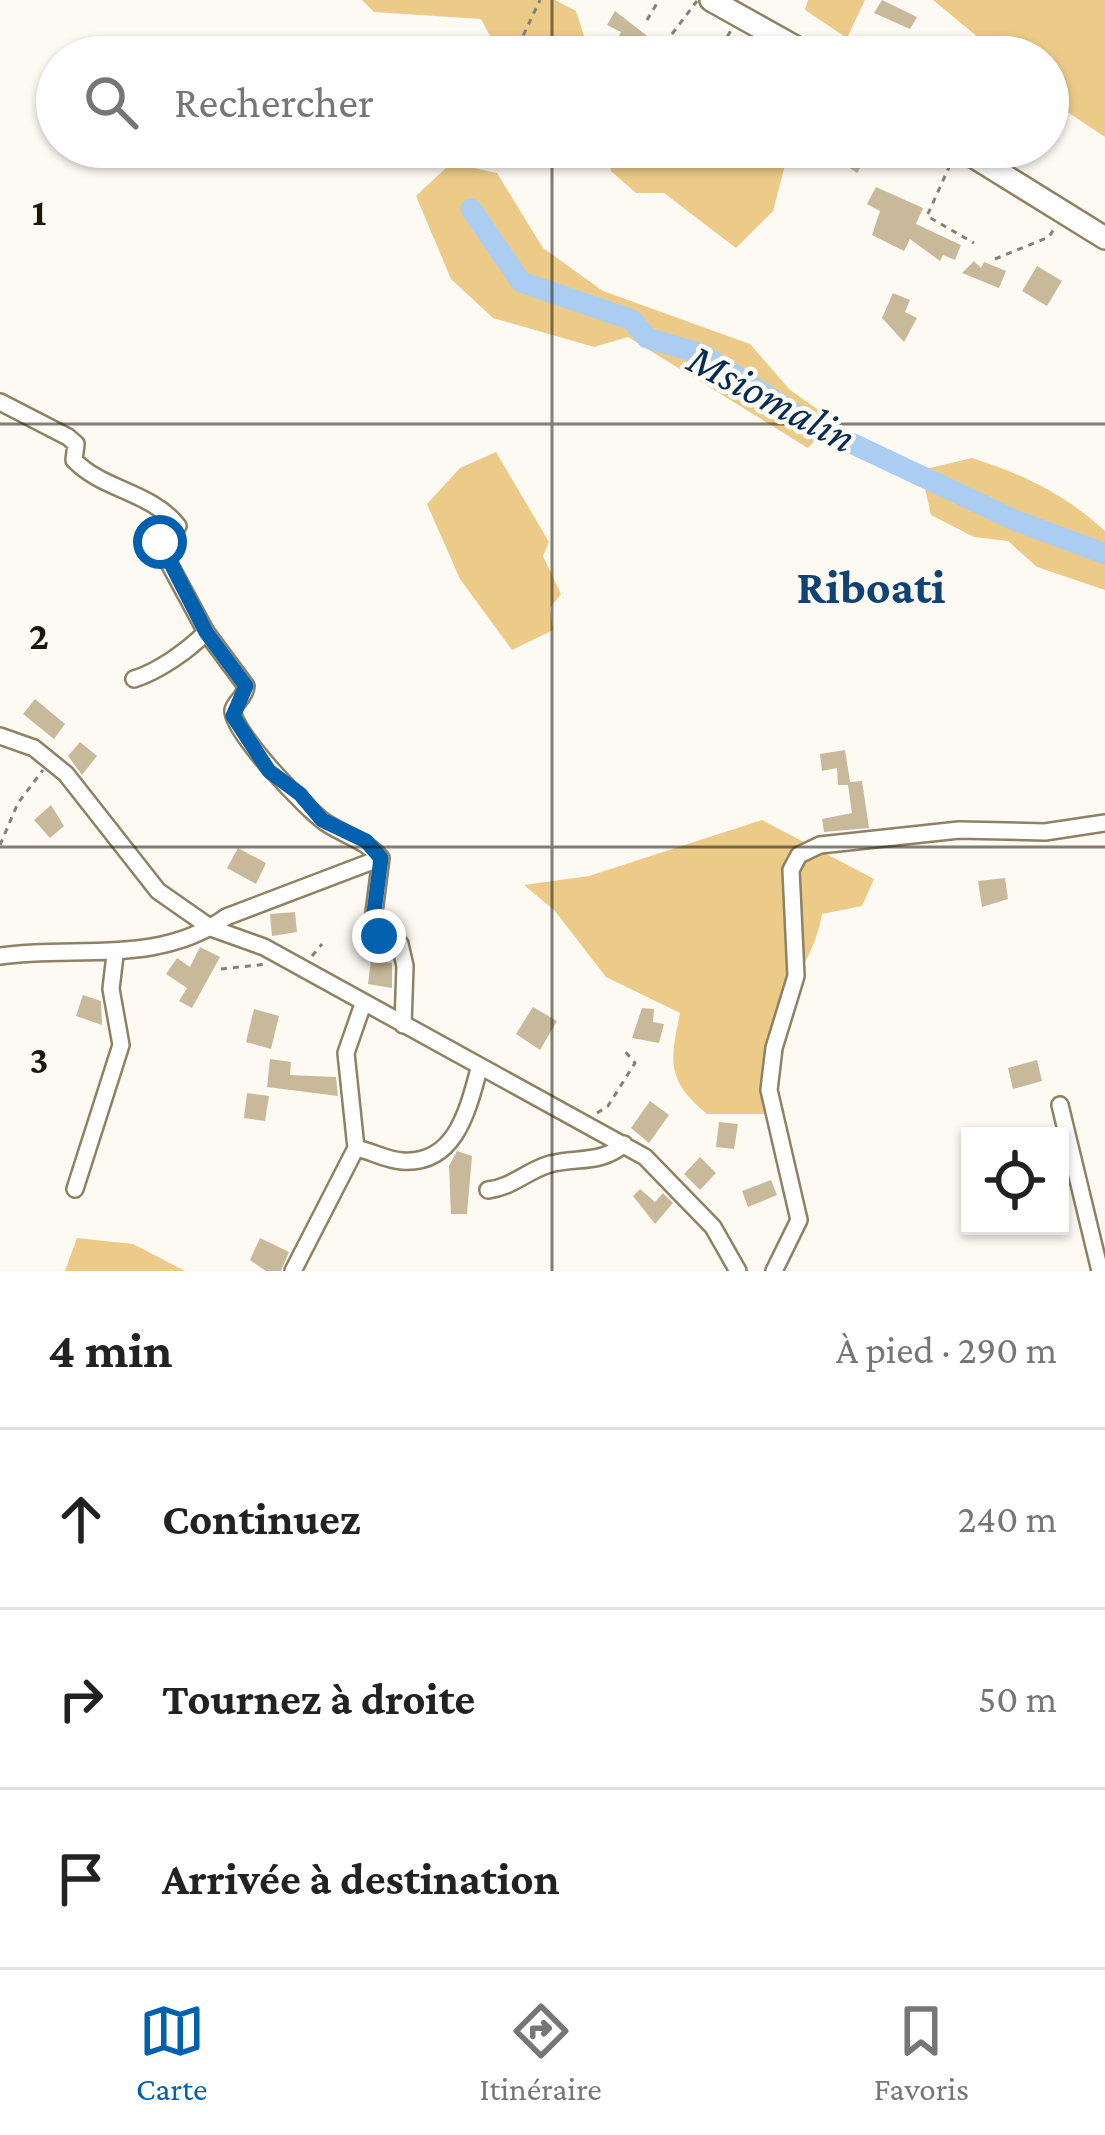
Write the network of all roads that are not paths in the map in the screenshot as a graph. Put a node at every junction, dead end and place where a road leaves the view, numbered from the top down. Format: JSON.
{"nodes":[{"id":1,"x":711,"y":0,"type":"edge"},
{"id":2,"x":776,"y":36,"type":"edge"},
{"id":3,"x":990,"y":168,"type":"edge"},
{"id":4,"x":1105,"y":238,"type":"edge"},
{"id":5,"x":0,"y":402,"type":"edge"},
{"id":6,"x":206,"y":632,"type":"junction"},
{"id":7,"x":134,"y":679,"type":"dead end"},
{"id":8,"x":0,"y":736,"type":"edge"},
{"id":9,"x":1105,"y":823,"type":"edge"},
{"id":10,"x":381,"y":858,"type":"junction"},
{"id":11,"x":211,"y":928,"type":"junction"},
{"id":12,"x":115,"y":955,"type":"junction"},
{"id":13,"x":0,"y":956,"type":"edge"},
{"id":14,"x":363,"y":1004,"type":"junction"},
{"id":15,"x":403,"y":1025,"type":"junction"},
{"id":16,"x":478,"y":1069,"type":"junction"},
{"id":17,"x":1060,"y":1106,"type":"dead end"},
{"id":18,"x":624,"y":1144,"type":"junction"},
{"id":19,"x":356,"y":1148,"type":"junction"},
{"id":20,"x":75,"y":1189,"type":"dead end"},
{"id":21,"x":488,"y":1190,"type":"dead end"},
{"id":22,"x":293,"y":1271,"type":"edge"},
{"id":23,"x":739,"y":1271,"type":"edge"},
{"id":24,"x":773,"y":1271,"type":"edge"},
{"id":25,"x":1100,"y":1271,"type":"edge"}],
"edges":[{"from":1,"to":2,"type":"main road"},
{"from":3,"to":4,"type":"main road"},
{"from":5,"to":6,"type":"street"},
{"from":6,"to":7,"type":"street"},
{"from":6,"to":10,"type":"street"},
{"from":8,"to":11,"type":"street"},
{"from":9,"to":24,"type":"street"},
{"from":10,"to":11,"type":"street"},
{"from":10,"to":15,"type":"street"},
{"from":11,"to":12,"type":"street"},
{"from":11,"to":14,"type":"street"},
{"from":12,"to":13,"type":"street"},
{"from":12,"to":20,"type":"street"},
{"from":14,"to":15,"type":"street"},
{"from":14,"to":19,"type":"street"},
{"from":15,"to":16,"type":"street"},
{"from":16,"to":18,"type":"street"},
{"from":16,"to":19,"type":"street"},
{"from":17,"to":25,"type":"street"},
{"from":18,"to":21,"type":"street"},
{"from":18,"to":23,"type":"street"},
{"from":19,"to":22,"type":"street"}]}
